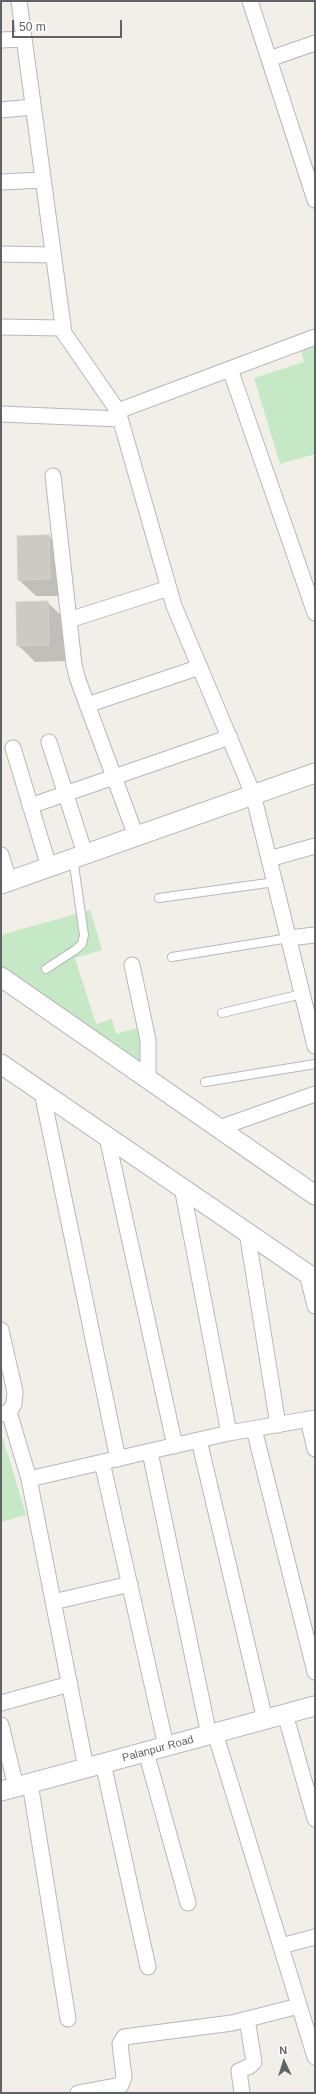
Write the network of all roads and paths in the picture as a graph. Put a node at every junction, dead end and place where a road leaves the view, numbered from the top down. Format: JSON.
{"nodes":[{"id":1,"x":19,"y":1,"type":"edge"},
{"id":2,"x":250,"y":1,"type":"edge"},
{"id":3,"x":24,"y":39,"type":"junction"},
{"id":4,"x":1,"y":40,"type":"edge"},
{"id":5,"x":315,"y":43,"type":"edge"},
{"id":6,"x":269,"y":59,"type":"junction"},
{"id":7,"x":33,"y":107,"type":"junction"},
{"id":8,"x":1,"y":110,"type":"edge"},
{"id":9,"x":43,"y":180,"type":"junction"},
{"id":10,"x":313,"y":180,"type":"edge"},
{"id":11,"x":1,"y":182,"type":"edge"},
{"id":12,"x":315,"y":200,"type":"edge"},
{"id":13,"x":1,"y":254,"type":"edge"},
{"id":14,"x":53,"y":255,"type":"junction"},
{"id":15,"x":1,"y":327,"type":"edge"},
{"id":16,"x":63,"y":328,"type":"junction"},
{"id":17,"x":315,"y":337,"type":"edge"},
{"id":18,"x":230,"y":369,"type":"junction"},
{"id":19,"x":1,"y":414,"type":"edge"},
{"id":20,"x":119,"y":415,"type":"junction"},
{"id":21,"x":53,"y":476,"type":"dead end"},
{"id":22,"x":169,"y":588,"type":"junction"},
{"id":23,"x":315,"y":612,"type":"edge"},
{"id":24,"x":69,"y":620,"type":"junction"},
{"id":25,"x":200,"y":667,"type":"junction"},
{"id":26,"x":87,"y":705,"type":"junction"},
{"id":27,"x":230,"y":737,"type":"junction"},
{"id":28,"x":49,"y":742,"type":"dead end"},
{"id":29,"x":13,"y":748,"type":"dead end"},
{"id":30,"x":315,"y":773,"type":"edge"},
{"id":31,"x":115,"y":778,"type":"junction"},
{"id":32,"x":65,"y":792,"type":"junction"},
{"id":33,"x":253,"y":794,"type":"junction"},
{"id":34,"x":30,"y":806,"type":"junction"},
{"id":35,"x":136,"y":836,"type":"junction"},
{"id":36,"x":315,"y":846,"type":"edge"},
{"id":37,"x":1,"y":855,"type":"edge"},
{"id":38,"x":79,"y":856,"type":"junction"},
{"id":39,"x":269,"y":859,"type":"junction"},
{"id":40,"x":49,"y":867,"type":"junction"},
{"id":41,"x":275,"y":882,"type":"junction"},
{"id":42,"x":5,"y":883,"type":"edge"},
{"id":43,"x":160,"y":898,"type":"dead end"},
{"id":44,"x":315,"y":936,"type":"edge"},
{"id":45,"x":288,"y":938,"type":"junction"},
{"id":46,"x":172,"y":957,"type":"dead end"},
{"id":47,"x":132,"y":966,"type":"dead end"},
{"id":48,"x":46,"y":968,"type":"dead end"},
{"id":49,"x":1,"y":977,"type":"edge"},
{"id":50,"x":302,"y":994,"type":"junction"},
{"id":51,"x":222,"y":1013,"type":"dead end"},
{"id":52,"x":311,"y":1016,"type":"edge"},
{"id":53,"x":315,"y":1046,"type":"edge"},
{"id":54,"x":1,"y":1064,"type":"edge"},
{"id":55,"x":315,"y":1064,"type":"edge"},
{"id":56,"x":148,"y":1079,"type":"junction"},
{"id":57,"x":205,"y":1082,"type":"dead end"},
{"id":58,"x":42,"y":1092,"type":"junction"},
{"id":59,"x":315,"y":1094,"type":"edge"},
{"id":60,"x":218,"y":1128,"type":"junction"},
{"id":61,"x":108,"y":1137,"type":"junction"},
{"id":62,"x":182,"y":1187,"type":"junction"},
{"id":63,"x":315,"y":1195,"type":"edge"},
{"id":64,"x":247,"y":1232,"type":"junction"},
{"id":65,"x":311,"y":1276,"type":"edge"},
{"id":66,"x":315,"y":1306,"type":"edge"},
{"id":67,"x":2,"y":1339,"type":"edge"},
{"id":68,"x":5,"y":1413,"type":"edge"},
{"id":69,"x":311,"y":1418,"type":"edge"},
{"id":70,"x":278,"y":1424,"type":"junction"},
{"id":71,"x":254,"y":1429,"type":"junction"},
{"id":72,"x":229,"y":1433,"type":"junction"},
{"id":73,"x":199,"y":1440,"type":"junction"},
{"id":74,"x":175,"y":1446,"type":"junction"},
{"id":75,"x":315,"y":1449,"type":"edge"},
{"id":76,"x":150,"y":1452,"type":"junction"},
{"id":77,"x":118,"y":1459,"type":"junction"},
{"id":78,"x":102,"y":1462,"type":"junction"},
{"id":79,"x":29,"y":1479,"type":"junction"},
{"id":80,"x":130,"y":1584,"type":"junction"},
{"id":81,"x":53,"y":1602,"type":"junction"},
{"id":82,"x":315,"y":1672,"type":"edge"},
{"id":83,"x":70,"y":1684,"type":"junction"},
{"id":84,"x":1,"y":1703,"type":"edge"},
{"id":85,"x":315,"y":1706,"type":"edge"},
{"id":86,"x":285,"y":1714,"type":"junction"},
{"id":87,"x":265,"y":1720,"type":"junction"},
{"id":88,"x":1,"y":1725,"type":"edge"},
{"id":89,"x":212,"y":1734,"type":"junction"},
{"id":90,"x":166,"y":1746,"type":"junction"},
{"id":91,"x":146,"y":1752,"type":"junction"},
{"id":92,"x":95,"y":1766,"type":"junction"},
{"id":93,"x":16,"y":1787,"type":"edge"},
{"id":94,"x":315,"y":1819,"type":"edge"},
{"id":95,"x":188,"y":1903,"type":"dead end"},
{"id":96,"x":315,"y":1937,"type":"edge"},
{"id":97,"x":281,"y":1946,"type":"junction"},
{"id":98,"x":148,"y":1967,"type":"dead end"},
{"id":99,"x":299,"y":2006,"type":"junction"},
{"id":100,"x":68,"y":2019,"type":"dead end"},
{"id":101,"x":247,"y":2019,"type":"junction"},
{"id":102,"x":315,"y":2057,"type":"edge"},
{"id":103,"x":78,"y":2093,"type":"edge"},
{"id":104,"x":242,"y":2093,"type":"edge"}],
"edges":[{"from":1,"to":3,"type":"street"},
{"from":2,"to":6,"type":"street"},
{"from":3,"to":4,"type":"street"},
{"from":3,"to":7,"type":"street"},
{"from":5,"to":6,"type":"street"},
{"from":6,"to":10,"type":"street"},
{"from":7,"to":8,"type":"street"},
{"from":7,"to":9,"type":"street"},
{"from":9,"to":11,"type":"street"},
{"from":9,"to":14,"type":"street"},
{"from":10,"to":12,"type":"street"},
{"from":13,"to":14,"type":"street"},
{"from":14,"to":16,"type":"street"},
{"from":15,"to":16,"type":"street"},
{"from":16,"to":20,"type":"street"},
{"from":17,"to":18,"type":"street"},
{"from":18,"to":20,"type":"street"},
{"from":18,"to":23,"type":"street"},
{"from":19,"to":20,"type":"street"},
{"from":20,"to":22,"type":"street"},
{"from":21,"to":24,"type":"street"},
{"from":22,"to":24,"type":"street"},
{"from":22,"to":25,"type":"street"},
{"from":24,"to":26,"type":"street"},
{"from":25,"to":26,"type":"street"},
{"from":25,"to":27,"type":"street"},
{"from":26,"to":31,"type":"street"},
{"from":27,"to":31,"type":"street"},
{"from":27,"to":33,"type":"street"},
{"from":28,"to":32,"type":"street"},
{"from":29,"to":34,"type":"street"},
{"from":30,"to":33,"type":"street"},
{"from":31,"to":32,"type":"street"},
{"from":31,"to":35,"type":"street"},
{"from":32,"to":34,"type":"street"},
{"from":32,"to":38,"type":"street"},
{"from":33,"to":35,"type":"street"},
{"from":33,"to":39,"type":"street"},
{"from":34,"to":40,"type":"street"},
{"from":35,"to":38,"type":"street"},
{"from":36,"to":39,"type":"street"},
{"from":37,"to":42,"type":"street"},
{"from":38,"to":40,"type":"street"},
{"from":38,"to":48,"type":"lane"},
{"from":39,"to":41,"type":"street"},
{"from":40,"to":42,"type":"street"},
{"from":41,"to":43,"type":"lane"},
{"from":41,"to":45,"type":"street"},
{"from":44,"to":45,"type":"street"},
{"from":45,"to":46,"type":"lane"},
{"from":45,"to":50,"type":"street"},
{"from":47,"to":56,"type":"street"},
{"from":49,"to":56,"type":"street"},
{"from":50,"to":51,"type":"lane"},
{"from":50,"to":52,"type":"street"},
{"from":52,"to":53,"type":"street"},
{"from":54,"to":58,"type":"street"},
{"from":55,"to":57,"type":"lane"},
{"from":56,"to":60,"type":"street"},
{"from":58,"to":61,"type":"street"},
{"from":58,"to":77,"type":"street"},
{"from":59,"to":60,"type":"street"},
{"from":60,"to":63,"type":"street"},
{"from":61,"to":62,"type":"street"},
{"from":61,"to":74,"type":"street"},
{"from":62,"to":64,"type":"street"},
{"from":62,"to":72,"type":"street"},
{"from":64,"to":65,"type":"street"},
{"from":64,"to":70,"type":"street"},
{"from":65,"to":66,"type":"street"},
{"from":67,"to":68,"type":"street"},
{"from":68,"to":79,"type":"street"},
{"from":69,"to":70,"type":"street"},
{"from":69,"to":75,"type":"street"},
{"from":70,"to":71,"type":"street"},
{"from":71,"to":72,"type":"street"},
{"from":71,"to":82,"type":"street"},
{"from":72,"to":73,"type":"street"},
{"from":73,"to":74,"type":"street"},
{"from":73,"to":87,"type":"street"},
{"from":74,"to":76,"type":"street"},
{"from":76,"to":77,"type":"street"},
{"from":76,"to":89,"type":"street"},
{"from":77,"to":78,"type":"street"},
{"from":78,"to":79,"type":"street"},
{"from":78,"to":80,"type":"street"},
{"from":79,"to":81,"type":"street"},
{"from":80,"to":81,"type":"street"},
{"from":80,"to":90,"type":"street"},
{"from":81,"to":83,"type":"street"},
{"from":83,"to":84,"type":"street"},
{"from":83,"to":92,"type":"street"},
{"from":85,"to":86,"type":"street","name":"Palanpur Road"},
{"from":86,"to":87,"type":"street","name":"Palanpur Road"},
{"from":86,"to":94,"type":"street"},
{"from":87,"to":89,"type":"street","name":"Palanpur Road"},
{"from":88,"to":93,"type":"street"},
{"from":89,"to":90,"type":"street","name":"Palanpur Road"},
{"from":89,"to":97,"type":"street"},
{"from":90,"to":91,"type":"street","name":"Palanpur Road"},
{"from":91,"to":92,"type":"street","name":"Palanpur Road"},
{"from":91,"to":95,"type":"street"},
{"from":92,"to":93,"type":"street","name":"Palanpur Road"},
{"from":92,"to":98,"type":"street"},
{"from":93,"to":100,"type":"street"},
{"from":96,"to":97,"type":"street"},
{"from":97,"to":99,"type":"street"},
{"from":99,"to":101,"type":"street"},
{"from":99,"to":102,"type":"street"},
{"from":101,"to":103,"type":"street"},
{"from":101,"to":104,"type":"street"}]}
